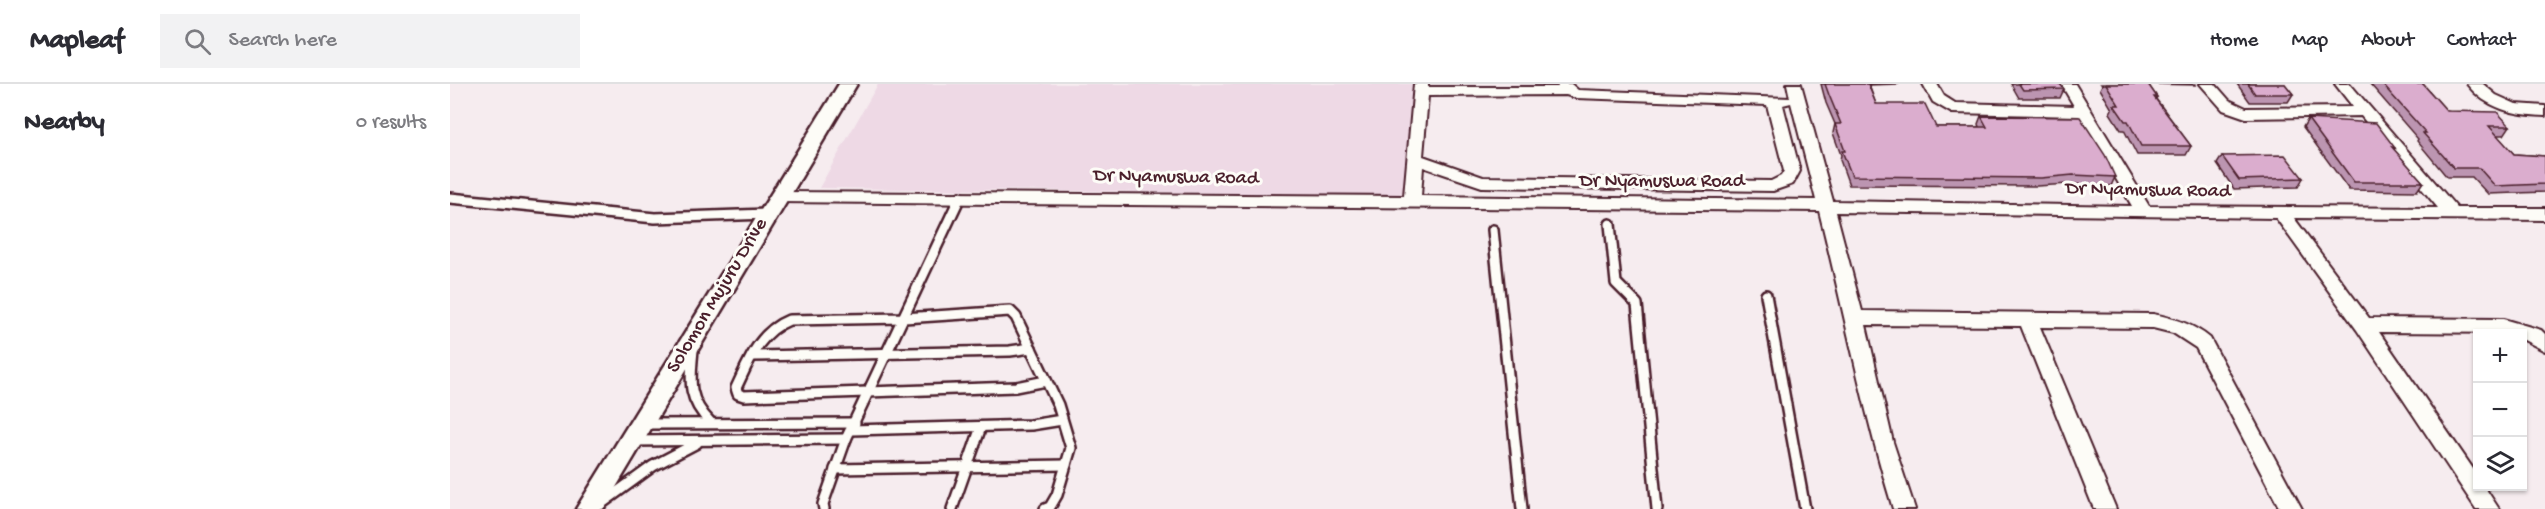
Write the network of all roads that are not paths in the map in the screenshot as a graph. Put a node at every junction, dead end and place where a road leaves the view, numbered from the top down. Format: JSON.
{"nodes":[{"id":1,"x":848,"y":84,"type":"edge"},
{"id":2,"x":1794,"y":84,"type":"edge"},
{"id":3,"x":1930,"y":84,"type":"edge"},
{"id":4,"x":2068,"y":84,"type":"edge"},
{"id":5,"x":2207,"y":84,"type":"edge"},
{"id":6,"x":2342,"y":84,"type":"edge"},
{"id":7,"x":2475,"y":84,"type":"edge"},
{"id":8,"x":1566,"y":87,"type":"edge"},
{"id":9,"x":1421,"y":88,"type":"edge"},
{"id":10,"x":1707,"y":91,"type":"edge"},
{"id":11,"x":1774,"y":101,"type":"junction"},
{"id":12,"x":1799,"y":102,"type":"junction"},
{"id":13,"x":2083,"y":111,"type":"junction"},
{"id":14,"x":2365,"y":111,"type":"junction"},
{"id":15,"x":2545,"y":111,"type":"edge"},
{"id":16,"x":1416,"y":159,"type":"junction"},
{"id":17,"x":960,"y":197,"type":"junction"},
{"id":18,"x":450,"y":198,"type":"edge"},
{"id":19,"x":1412,"y":202,"type":"junction"},
{"id":20,"x":772,"y":205,"type":"junction"},
{"id":21,"x":1825,"y":205,"type":"junction"},
{"id":22,"x":2144,"y":212,"type":"junction"},
{"id":23,"x":2451,"y":212,"type":"junction"},
{"id":24,"x":2281,"y":213,"type":"junction"},
{"id":25,"x":2545,"y":214,"type":"edge"},
{"id":26,"x":1610,"y":224,"type":"dead end"},
{"id":27,"x":1493,"y":230,"type":"dead end"},
{"id":28,"x":1766,"y":295,"type":"dead end"},
{"id":29,"x":904,"y":318,"type":"junction"},
{"id":30,"x":1855,"y":318,"type":"junction"},
{"id":31,"x":2028,"y":321,"type":"junction"},
{"id":32,"x":2364,"y":325,"type":"junction"},
{"id":33,"x":695,"y":336,"type":"junction"},
{"id":34,"x":2545,"y":344,"type":"edge"},
{"id":35,"x":1031,"y":348,"type":"junction"},
{"id":36,"x":887,"y":353,"type":"junction"},
{"id":37,"x":752,"y":356,"type":"junction"},
{"id":38,"x":1046,"y":381,"type":"junction"},
{"id":39,"x":870,"y":391,"type":"junction"},
{"id":40,"x":1062,"y":420,"type":"junction"},
{"id":41,"x":714,"y":423,"type":"junction"},
{"id":42,"x":981,"y":427,"type":"junction"},
{"id":43,"x":851,"y":431,"type":"junction"},
{"id":44,"x":635,"y":433,"type":"junction"},
{"id":45,"x":705,"y":441,"type":"junction"},
{"id":46,"x":1066,"y":465,"type":"junction"},
{"id":47,"x":965,"y":466,"type":"junction"},
{"id":48,"x":835,"y":470,"type":"junction"},
{"id":49,"x":589,"y":509,"type":"edge"},
{"id":50,"x":594,"y":509,"type":"edge"},
{"id":51,"x":824,"y":509,"type":"edge"},
{"id":52,"x":952,"y":509,"type":"edge"},
{"id":53,"x":1045,"y":509,"type":"edge"},
{"id":54,"x":1522,"y":509,"type":"edge"},
{"id":55,"x":1657,"y":509,"type":"edge"},
{"id":56,"x":1805,"y":509,"type":"edge"},
{"id":57,"x":1904,"y":509,"type":"edge"},
{"id":58,"x":2105,"y":509,"type":"edge"},
{"id":59,"x":2291,"y":509,"type":"edge"},
{"id":60,"x":2488,"y":509,"type":"edge"}],
"edges":[{"from":1,"to":20,"type":"street","name":"Solomon Mujuru Drive"},
{"from":2,"to":12,"type":"street"},
{"from":3,"to":13,"type":"street"},
{"from":4,"to":13,"type":"street"},
{"from":5,"to":14,"type":"street"},
{"from":6,"to":14,"type":"street"},
{"from":7,"to":15,"type":"street"},
{"from":8,"to":9,"type":"street"},
{"from":8,"to":10,"type":"street"},
{"from":9,"to":16,"type":"street"},
{"from":10,"to":11,"type":"street"},
{"from":11,"to":12,"type":"street"},
{"from":11,"to":16,"type":"street"},
{"from":12,"to":21,"type":"street"},
{"from":13,"to":22,"type":"street"},
{"from":14,"to":23,"type":"street"},
{"from":16,"to":19,"type":"street"},
{"from":17,"to":19,"type":"street","name":"Dr Nyamuswa Road"},
{"from":17,"to":20,"type":"street","name":"Dr Nyamuswa Road"},
{"from":17,"to":29,"type":"lane"},
{"from":18,"to":20,"type":"lane"},
{"from":19,"to":21,"type":"street","name":"Dr Nyamuswa Road"},
{"from":20,"to":33,"type":"street","name":"Solomon Mujuru Drive"},
{"from":21,"to":22,"type":"street","name":"Dr Nyamuswa Road"},
{"from":21,"to":30,"type":"street"},
{"from":22,"to":24,"type":"street","name":"Dr Nyamuswa Road"},
{"from":23,"to":24,"type":"street","name":"Dr Nyamuswa Road"},
{"from":23,"to":25,"type":"street","name":"Dr Nyamuswa Road"},
{"from":24,"to":32,"type":"street"},
{"from":26,"to":55,"type":"lane"},
{"from":27,"to":54,"type":"lane"},
{"from":28,"to":56,"type":"lane"},
{"from":29,"to":35,"type":"lane"},
{"from":29,"to":36,"type":"lane"},
{"from":29,"to":37,"type":"lane"},
{"from":30,"to":31,"type":"street"},
{"from":30,"to":57,"type":"street"},
{"from":31,"to":58,"type":"street"},
{"from":31,"to":59,"type":"street"},
{"from":32,"to":34,"type":"street"},
{"from":32,"to":60,"type":"street"},
{"from":33,"to":41,"type":"lane"},
{"from":33,"to":44,"type":"street","name":"Solomon Mujuru Drive"},
{"from":35,"to":36,"type":"lane"},
{"from":35,"to":38,"type":"lane"},
{"from":36,"to":37,"type":"lane"},
{"from":36,"to":39,"type":"lane"},
{"from":37,"to":39,"type":"lane"},
{"from":38,"to":39,"type":"lane"},
{"from":38,"to":40,"type":"lane"},
{"from":39,"to":43,"type":"lane"},
{"from":40,"to":42,"type":"lane"},
{"from":40,"to":46,"type":"lane"},
{"from":41,"to":43,"type":"lane"},
{"from":41,"to":44,"type":"lane"},
{"from":41,"to":45,"type":"lane"},
{"from":42,"to":43,"type":"lane"},
{"from":42,"to":47,"type":"lane"},
{"from":43,"to":45,"type":"lane"},
{"from":43,"to":48,"type":"lane"},
{"from":44,"to":45,"type":"lane"},
{"from":44,"to":49,"type":"street","name":"Solomon Mujuru Drive"},
{"from":45,"to":50,"type":"lane"},
{"from":46,"to":47,"type":"lane"},
{"from":46,"to":53,"type":"lane"},
{"from":47,"to":48,"type":"lane"},
{"from":47,"to":52,"type":"lane"},
{"from":48,"to":51,"type":"lane"}]}
